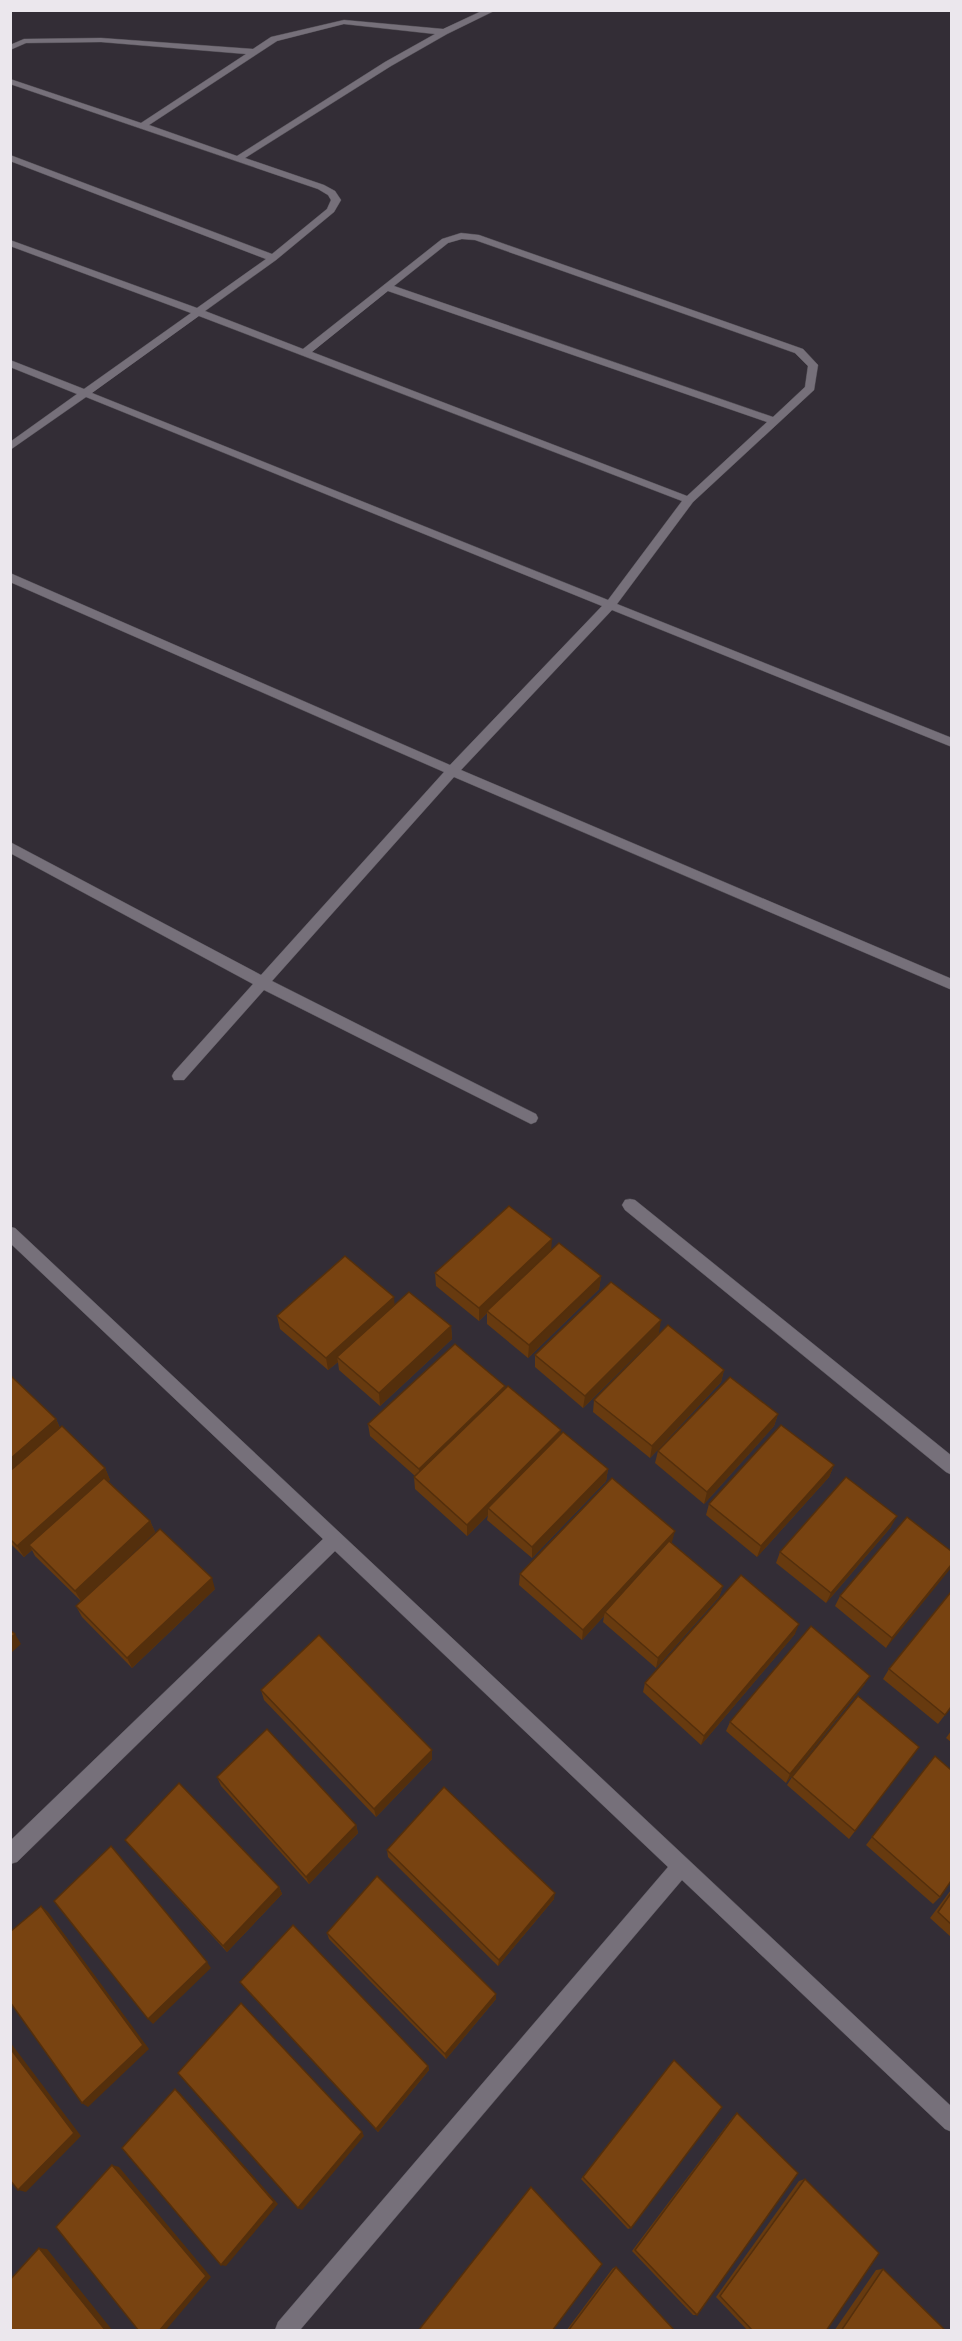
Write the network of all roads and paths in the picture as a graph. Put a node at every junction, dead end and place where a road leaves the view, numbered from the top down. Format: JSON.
{"nodes":[{"id":1,"x":492,"y":10,"type":"edge"},
{"id":2,"x":444,"y":32,"type":"junction"},
{"id":3,"x":10,"y":48,"type":"edge"},
{"id":4,"x":255,"y":52,"type":"junction"},
{"id":5,"x":10,"y":81,"type":"edge"},
{"id":6,"x":142,"y":126,"type":"junction"},
{"id":7,"x":10,"y":158,"type":"edge"},
{"id":8,"x":238,"y":159,"type":"junction"},
{"id":9,"x":10,"y":243,"type":"edge"},
{"id":10,"x":273,"y":258,"type":"junction"},
{"id":11,"x":387,"y":287,"type":"junction"},
{"id":12,"x":198,"y":312,"type":"junction"},
{"id":13,"x":304,"y":352,"type":"junction"},
{"id":14,"x":10,"y":363,"type":"edge"},
{"id":15,"x":83,"y":393,"type":"junction"},
{"id":16,"x":775,"y":421,"type":"junction"},
{"id":17,"x":10,"y":447,"type":"edge"},
{"id":18,"x":689,"y":500,"type":"junction"},
{"id":19,"x":10,"y":577,"type":"edge"},
{"id":20,"x":609,"y":605,"type":"junction"},
{"id":21,"x":951,"y":743,"type":"edge"},
{"id":22,"x":452,"y":771,"type":"junction"},
{"id":23,"x":10,"y":847,"type":"edge"},
{"id":24,"x":262,"y":983,"type":"junction"},
{"id":25,"x":951,"y":985,"type":"edge"},
{"id":26,"x":179,"y":1076,"type":"dead end"},
{"id":27,"x":531,"y":1118,"type":"dead end"},
{"id":28,"x":630,"y":1205,"type":"dead end"},
{"id":29,"x":10,"y":1233,"type":"edge"},
{"id":30,"x":951,"y":1467,"type":"edge"},
{"id":31,"x":335,"y":1539,"type":"junction"},
{"id":32,"x":10,"y":1855,"type":"edge"},
{"id":33,"x":681,"y":1866,"type":"junction"},
{"id":34,"x":951,"y":2122,"type":"edge"},
{"id":35,"x":286,"y":2331,"type":"edge"}],
"edges":[{"from":1,"to":2,"type":"street"},
{"from":2,"to":4,"type":"street"},
{"from":2,"to":8,"type":"street"},
{"from":3,"to":4,"type":"street"},
{"from":4,"to":6,"type":"street"},
{"from":5,"to":6,"type":"street"},
{"from":6,"to":8,"type":"street"},
{"from":7,"to":10,"type":"street"},
{"from":8,"to":10,"type":"street"},
{"from":9,"to":12,"type":"street"},
{"from":10,"to":12,"type":"street"},
{"from":11,"to":13,"type":"street"},
{"from":11,"to":16,"type":"street"},
{"from":11,"to":16,"type":"street"},
{"from":12,"to":13,"type":"street"},
{"from":12,"to":15,"type":"street"},
{"from":13,"to":18,"type":"street"},
{"from":14,"to":15,"type":"street"},
{"from":15,"to":17,"type":"street"},
{"from":15,"to":20,"type":"street"},
{"from":16,"to":18,"type":"street"},
{"from":18,"to":20,"type":"street"},
{"from":19,"to":22,"type":"street"},
{"from":20,"to":21,"type":"street"},
{"from":20,"to":22,"type":"street"},
{"from":22,"to":24,"type":"street"},
{"from":22,"to":25,"type":"street"},
{"from":23,"to":24,"type":"street"},
{"from":24,"to":26,"type":"street"},
{"from":24,"to":27,"type":"street"},
{"from":28,"to":30,"type":"street"},
{"from":29,"to":31,"type":"street"},
{"from":31,"to":32,"type":"street"},
{"from":31,"to":33,"type":"street"},
{"from":33,"to":34,"type":"street"},
{"from":33,"to":35,"type":"street"}]}
